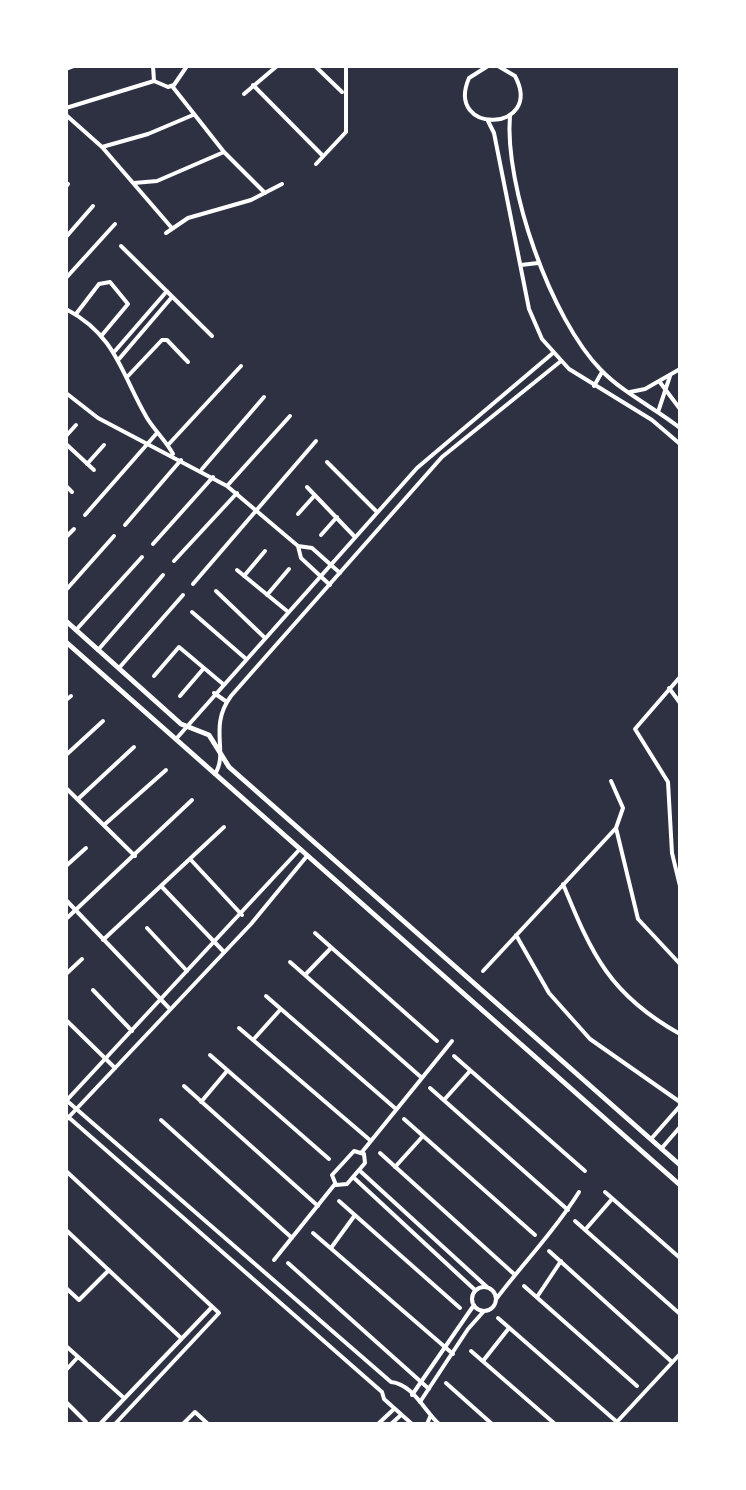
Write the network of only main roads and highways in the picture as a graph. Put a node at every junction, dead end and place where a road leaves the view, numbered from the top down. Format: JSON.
{"nodes":[{"id":1,"x":66,"y":621,"type":"edge"},
{"id":2,"x":66,"y":642,"type":"edge"},
{"id":3,"x":425,"y":943,"type":"junction"},
{"id":4,"x":420,"y":957,"type":"junction"},
{"id":5,"x":528,"y":1031,"type":"junction"},
{"id":6,"x":518,"y":1042,"type":"junction"},
{"id":7,"x":625,"y":1117,"type":"junction"},
{"id":8,"x":615,"y":1128,"type":"junction"},
{"id":9,"x":680,"y":1165,"type":"edge"},
{"id":10,"x":679,"y":1184,"type":"edge"}],
"edges":[{"from":1,"to":3,"type":"main road"},
{"from":2,"to":4,"type":"main road"},
{"from":3,"to":4,"type":"main road"},
{"from":3,"to":5,"type":"main road"},
{"from":4,"to":6,"type":"main road"},
{"from":5,"to":6,"type":"main road"},
{"from":5,"to":7,"type":"main road"},
{"from":6,"to":8,"type":"main road"},
{"from":7,"to":8,"type":"main road"},
{"from":7,"to":9,"type":"main road"},
{"from":8,"to":10,"type":"main road"}]}
